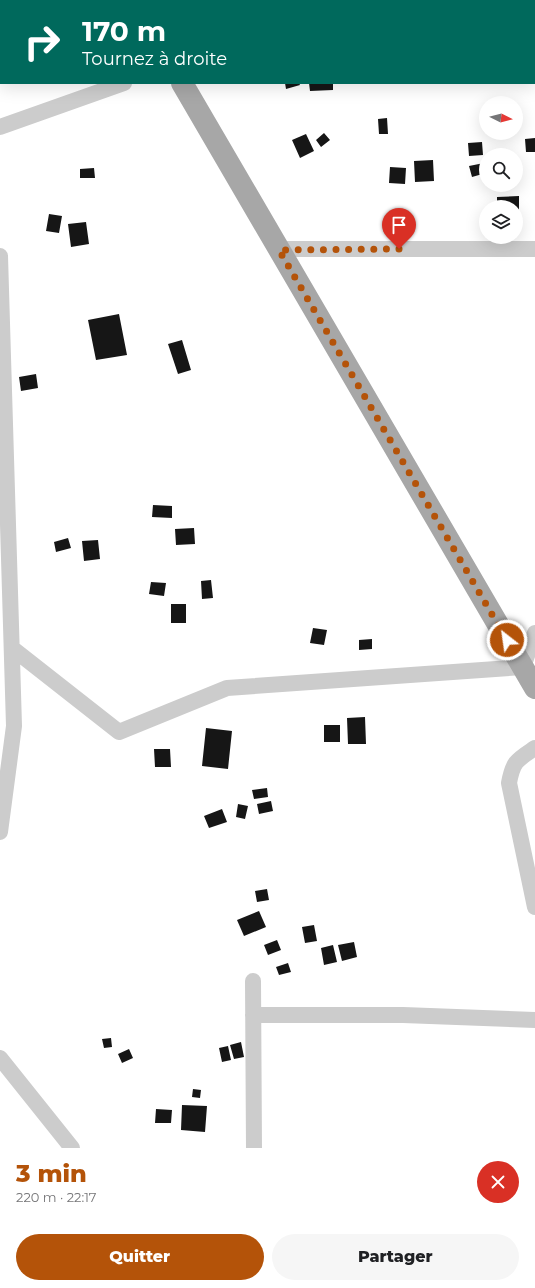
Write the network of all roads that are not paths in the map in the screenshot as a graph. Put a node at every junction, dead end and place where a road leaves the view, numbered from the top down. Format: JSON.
{"nodes":[{"id":1,"x":121,"y":84,"type":"edge"},
{"id":2,"x":183,"y":84,"type":"edge"},
{"id":3,"x":0,"y":127,"type":"edge"},
{"id":4,"x":535,"y":249,"type":"edge"},
{"id":5,"x":279,"y":250,"type":"junction"},
{"id":6,"x":0,"y":256,"type":"edge"},
{"id":7,"x":535,"y":633,"type":"edge"},
{"id":8,"x":12,"y":648,"type":"junction"},
{"id":9,"x":522,"y":667,"type":"junction"},
{"id":10,"x":535,"y":688,"type":"edge"},
{"id":11,"x":535,"y":748,"type":"edge"},
{"id":12,"x":0,"y":832,"type":"edge"},
{"id":13,"x":535,"y":907,"type":"edge"},
{"id":14,"x":253,"y":981,"type":"dead end"},
{"id":15,"x":253,"y":1015,"type":"junction"},
{"id":16,"x":535,"y":1020,"type":"edge"},
{"id":17,"x":0,"y":1058,"type":"edge"},
{"id":18,"x":72,"y":1148,"type":"edge"},
{"id":19,"x":254,"y":1148,"type":"edge"}],
"edges":[{"from":1,"to":3,"type":"street"},
{"from":2,"to":5,"type":"main road"},
{"from":4,"to":5,"type":"street"},
{"from":5,"to":9,"type":"main road"},
{"from":6,"to":8,"type":"street"},
{"from":7,"to":9,"type":"street"},
{"from":8,"to":9,"type":"street"},
{"from":8,"to":12,"type":"street"},
{"from":9,"to":10,"type":"main road"},
{"from":11,"to":13,"type":"street"},
{"from":14,"to":15,"type":"street"},
{"from":15,"to":16,"type":"street"},
{"from":15,"to":19,"type":"street"},
{"from":17,"to":18,"type":"street"}]}
